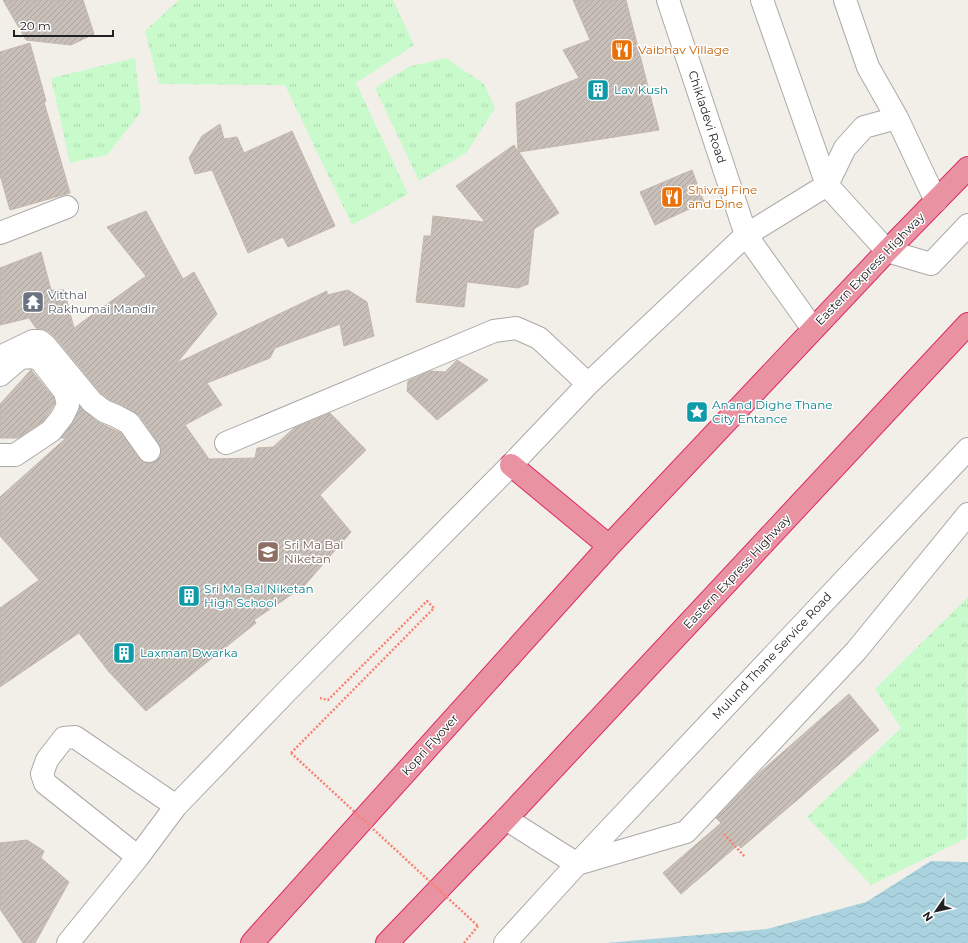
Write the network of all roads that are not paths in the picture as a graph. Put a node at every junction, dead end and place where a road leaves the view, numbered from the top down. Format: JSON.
{"nodes":[{"id":1,"x":668,"y":0,"type":"edge"},
{"id":2,"x":762,"y":0,"type":"edge"},
{"id":3,"x":845,"y":0,"type":"edge"},
{"id":4,"x":897,"y":118,"type":"junction"},
{"id":5,"x":968,"y":168,"type":"edge"},
{"id":6,"x":827,"y":185,"type":"junction"},
{"id":7,"x":936,"y":201,"type":"junction"},
{"id":8,"x":67,"y":207,"type":"dead end"},
{"id":9,"x":968,"y":225,"type":"edge"},
{"id":10,"x":0,"y":233,"type":"edge"},
{"id":11,"x":746,"y":235,"type":"junction"},
{"id":12,"x":887,"y":251,"type":"junction"},
{"id":13,"x":968,"y":324,"type":"edge"},
{"id":14,"x":813,"y":329,"type":"junction"},
{"id":15,"x":0,"y":357,"type":"edge"},
{"id":16,"x":0,"y":374,"type":"edge"},
{"id":17,"x":588,"y":384,"type":"junction"},
{"id":18,"x":226,"y":443,"type":"dead end"},
{"id":19,"x":968,"y":449,"type":"edge"},
{"id":20,"x":149,"y":451,"type":"dead end"},
{"id":21,"x":0,"y":455,"type":"edge"},
{"id":22,"x":511,"y":465,"type":"junction"},
{"id":23,"x":968,"y":514,"type":"edge"},
{"id":24,"x":609,"y":546,"type":"junction"},
{"id":25,"x":176,"y":806,"type":"junction"},
{"id":26,"x":506,"y":819,"type":"junction"},
{"id":27,"x":138,"y":856,"type":"junction"},
{"id":28,"x":577,"y":864,"type":"junction"},
{"id":29,"x":68,"y":943,"type":"edge"},
{"id":30,"x":252,"y":943,"type":"edge"},
{"id":31,"x":387,"y":943,"type":"edge"},
{"id":32,"x":505,"y":943,"type":"edge"}],
"edges":[{"from":1,"to":11,"type":"street","name":"Chikladevi Road"},
{"from":2,"to":6,"type":"street"},
{"from":3,"to":4,"type":"street"},
{"from":4,"to":6,"type":"street"},
{"from":4,"to":7,"type":"street"},
{"from":5,"to":7,"type":"highway","name":"Eastern Express Highway"},
{"from":6,"to":11,"type":"street"},
{"from":6,"to":12,"type":"street"},
{"from":7,"to":12,"type":"highway","name":"Eastern Express Highway"},
{"from":8,"to":10,"type":"street"},
{"from":9,"to":12,"type":"street"},
{"from":11,"to":14,"type":"street","name":"Chikladevi Road"},
{"from":11,"to":17,"type":"street"},
{"from":12,"to":14,"type":"highway","name":"Eastern Express Highway"},
{"from":13,"to":26,"type":"highway","name":"Eastern Express Highway"},
{"from":14,"to":24,"type":"highway","name":"Eastern Express Highway"},
{"from":15,"to":20,"type":"street"},
{"from":16,"to":21,"type":"street"},
{"from":17,"to":18,"type":"street"},
{"from":17,"to":22,"type":"street"},
{"from":19,"to":28,"type":"street","name":"Mulund Thane Service Road"},
{"from":22,"to":24,"type":"highway"},
{"from":22,"to":25,"type":"street"},
{"from":23,"to":28,"type":"street"},
{"from":24,"to":30,"type":"highway","name":"Kopri Flyover"},
{"from":25,"to":27,"type":"street"},
{"from":25,"to":27,"type":"street"},
{"from":26,"to":28,"type":"street"},
{"from":26,"to":31,"type":"highway"},
{"from":27,"to":29,"type":"street"},
{"from":28,"to":32,"type":"street","name":"Mulund Thane Service Road"}]}
